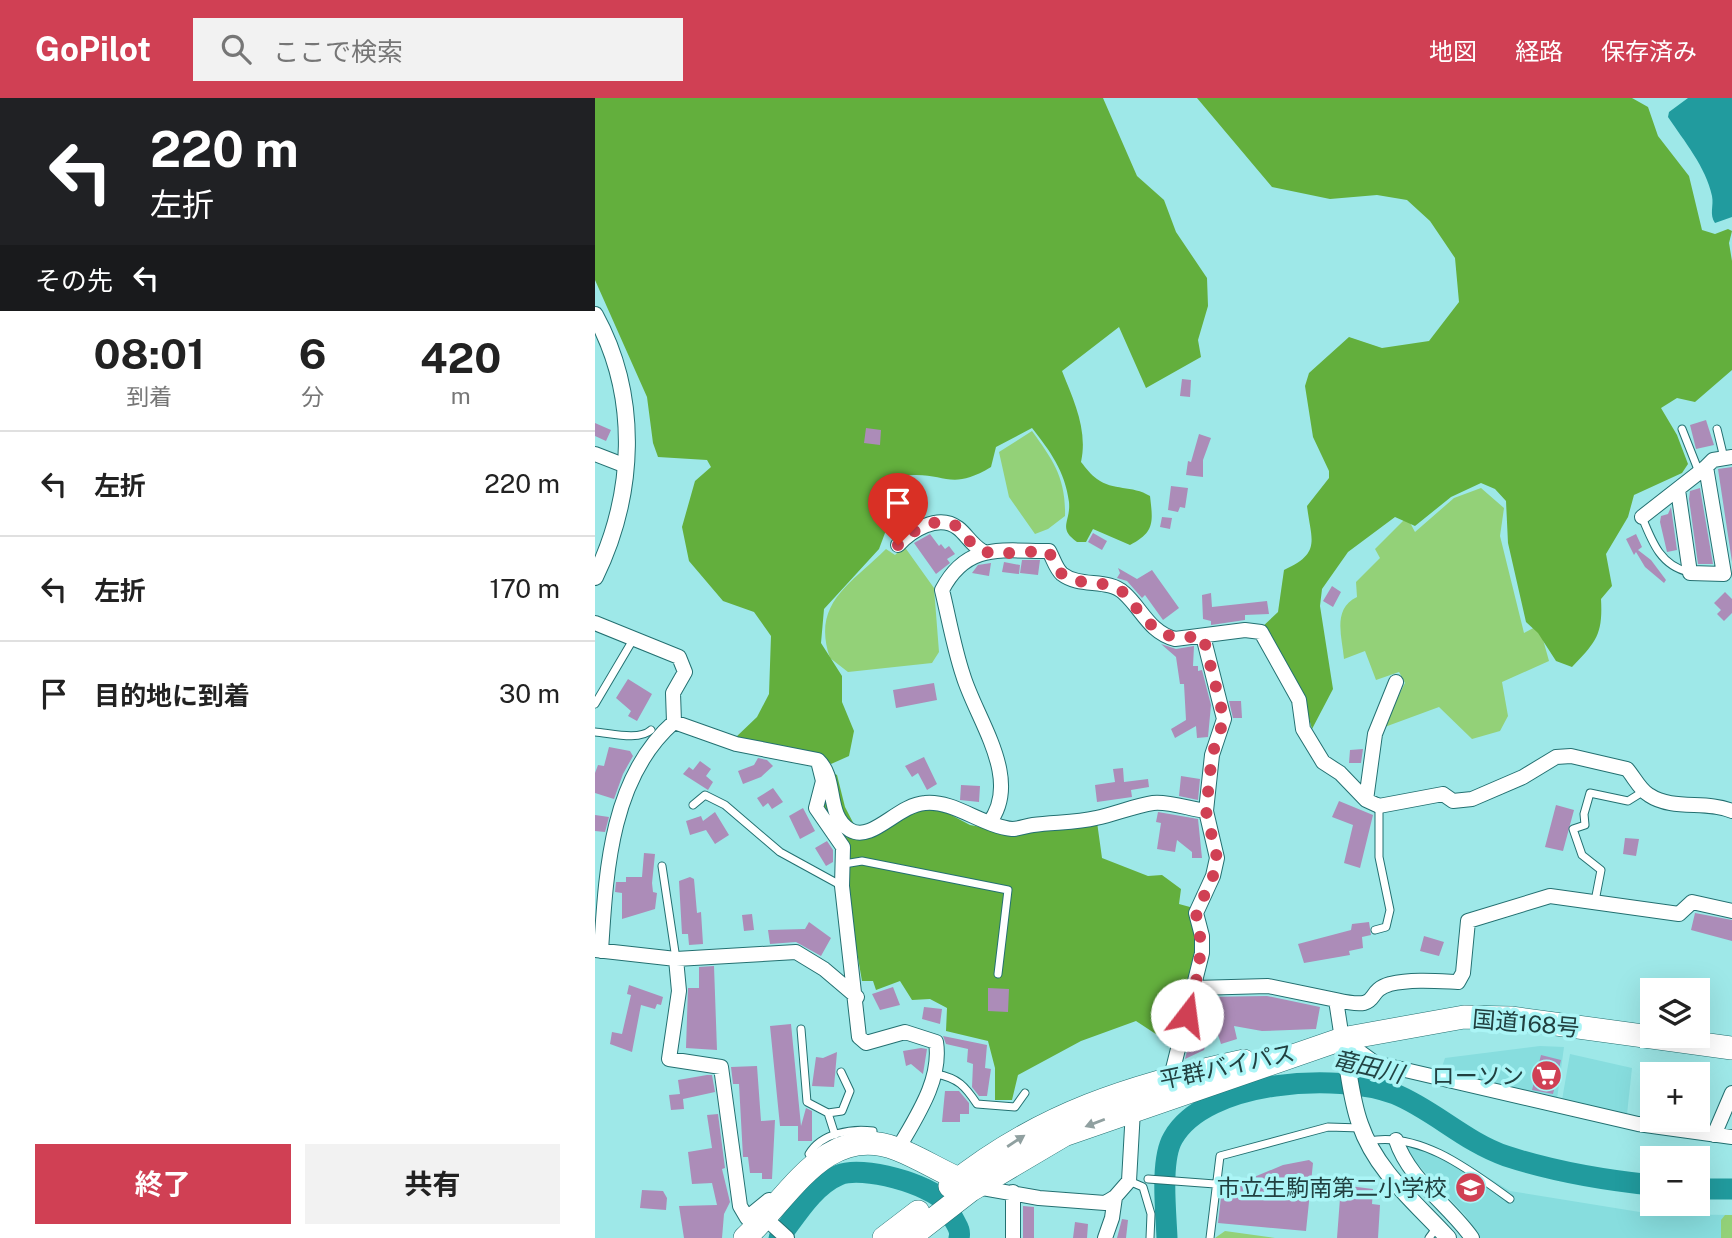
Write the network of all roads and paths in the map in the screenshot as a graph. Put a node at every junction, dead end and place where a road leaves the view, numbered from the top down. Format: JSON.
{"nodes":[{"id":1,"x":595,"y":315,"type":"edge"},
{"id":2,"x":1682,"y":429,"type":"dead end"},
{"id":3,"x":1717,"y":429,"type":"dead end"},
{"id":4,"x":595,"y":454,"type":"edge"},
{"id":5,"x":1728,"y":458,"type":"edge"},
{"id":6,"x":627,"y":466,"type":"junction"},
{"id":7,"x":1703,"y":469,"type":"junction"},
{"id":8,"x":1678,"y":490,"type":"junction"},
{"id":9,"x":1642,"y":517,"type":"joint"},
{"id":10,"x":898,"y":545,"type":"dead end"},
{"id":11,"x":982,"y":551,"type":"junction"},
{"id":12,"x":1680,"y":572,"type":"junction"},
{"id":13,"x":595,"y":577,"type":"edge"},
{"id":14,"x":595,"y":622,"type":"edge"},
{"id":15,"x":1203,"y":636,"type":"junction"},
{"id":16,"x":634,"y":638,"type":"junction"},
{"id":17,"x":1396,"y":682,"type":"dead end"},
{"id":18,"x":595,"y":704,"type":"edge"},
{"id":19,"x":674,"y":722,"type":"junction"},
{"id":20,"x":651,"y":730,"type":"dead end"},
{"id":21,"x":595,"y":732,"type":"edge"},
{"id":22,"x":818,"y":760,"type":"junction"},
{"id":23,"x":1644,"y":791,"type":"junction"},
{"id":24,"x":1373,"y":803,"type":"junction"},
{"id":25,"x":693,"y":805,"type":"dead end"},
{"id":26,"x":1206,"y":811,"type":"junction"},
{"id":27,"x":1732,"y":811,"type":"edge"},
{"id":28,"x":989,"y":823,"type":"junction"},
{"id":29,"x":844,"y":864,"type":"junction"},
{"id":30,"x":661,"y":866,"type":"dead end"},
{"id":31,"x":842,"y":886,"type":"junction"},
{"id":32,"x":1595,"y":901,"type":"junction"},
{"id":33,"x":1732,"y":911,"type":"edge"},
{"id":34,"x":1375,"y":930,"type":"dead end"},
{"id":35,"x":598,"y":951,"type":"edge"},
{"id":36,"x":676,"y":959,"type":"junction"},
{"id":37,"x":998,"y":974,"type":"dead end"},
{"id":38,"x":1195,"y":988,"type":"junction"},
{"id":39,"x":857,"y":997,"type":"junction"},
{"id":40,"x":1336,"y":1000,"type":"junction"},
{"id":41,"x":801,"y":1029,"type":"dead end"},
{"id":42,"x":1332,"y":1042,"type":"junction"},
{"id":43,"x":1732,"y":1048,"type":"edge"},
{"id":44,"x":841,"y":1072,"type":"dead end"},
{"id":45,"x":936,"y":1074,"type":"junction"},
{"id":46,"x":1171,"y":1077,"type":"junction"},
{"id":47,"x":1025,"y":1093,"type":"dead end"},
{"id":48,"x":1732,"y":1093,"type":"edge"},
{"id":49,"x":1133,"y":1110,"type":"junction"},
{"id":50,"x":828,"y":1113,"type":"junction"},
{"id":51,"x":1362,"y":1130,"type":"junction"},
{"id":52,"x":835,"y":1135,"type":"junction"},
{"id":53,"x":1714,"y":1135,"type":"junction"},
{"id":54,"x":1732,"y":1137,"type":"edge"},
{"id":55,"x":1396,"y":1140,"type":"junction"},
{"id":56,"x":874,"y":1144,"type":"junction"},
{"id":57,"x":898,"y":1149,"type":"junction"},
{"id":58,"x":815,"y":1162,"type":"junction"},
{"id":59,"x":1148,"y":1179,"type":"dead end"},
{"id":60,"x":1129,"y":1181,"type":"junction"},
{"id":61,"x":1214,"y":1184,"type":"junction"},
{"id":62,"x":966,"y":1185,"type":"junction"},
{"id":63,"x":1013,"y":1192,"type":"junction"},
{"id":64,"x":1115,"y":1197,"type":"junction"},
{"id":65,"x":1510,"y":1199,"type":"dead end"},
{"id":66,"x":781,"y":1200,"type":"junction"},
{"id":67,"x":769,"y":1222,"type":"junction"},
{"id":68,"x":911,"y":1231,"type":"edge"},
{"id":69,"x":1438,"y":1234,"type":"edge"},
{"id":70,"x":745,"y":1238,"type":"edge"},
{"id":71,"x":787,"y":1238,"type":"edge"},
{"id":72,"x":884,"y":1238,"type":"edge"},
{"id":73,"x":1013,"y":1238,"type":"edge"},
{"id":74,"x":1105,"y":1238,"type":"edge"},
{"id":75,"x":1150,"y":1238,"type":"edge"},
{"id":76,"x":1210,"y":1238,"type":"edge"},
{"id":77,"x":1472,"y":1238,"type":"edge"}],
"edges":[{"from":1,"to":6,"type":"street"},
{"from":2,"to":7,"type":"lane"},
{"from":3,"to":5,"type":"lane"},
{"from":4,"to":6,"type":"street"},
{"from":5,"to":7,"type":"street"},
{"from":6,"to":13,"type":"street"},
{"from":7,"to":8,"type":"street"},
{"from":7,"to":12,"type":"street"},
{"from":8,"to":9,"type":"street"},
{"from":8,"to":12,"type":"street"},
{"from":9,"to":12,"type":"lane"},
{"from":10,"to":11,"type":"street"},
{"from":11,"to":15,"type":"street"},
{"from":11,"to":28,"type":"street"},
{"from":14,"to":16,"type":"street"},
{"from":15,"to":24,"type":"street"},
{"from":15,"to":26,"type":"street"},
{"from":16,"to":18,"type":"lane"},
{"from":16,"to":19,"type":"street"},
{"from":17,"to":24,"type":"street"},
{"from":19,"to":22,"type":"street"},
{"from":19,"to":35,"type":"street"},
{"from":20,"to":21,"type":"lane"},
{"from":22,"to":28,"type":"street"},
{"from":22,"to":29,"type":"street"},
{"from":23,"to":24,"type":"street"},
{"from":23,"to":27,"type":"street"},
{"from":23,"to":32,"type":"lane"},
{"from":24,"to":34,"type":"lane"},
{"from":25,"to":31,"type":"lane"},
{"from":26,"to":28,"type":"street"},
{"from":26,"to":38,"type":"street"},
{"from":29,"to":31,"type":"street"},
{"from":29,"to":37,"type":"lane"},
{"from":30,"to":36,"type":"lane"},
{"from":31,"to":39,"type":"street"},
{"from":32,"to":33,"type":"street"},
{"from":32,"to":40,"type":"street"},
{"from":35,"to":36,"type":"street"},
{"from":36,"to":39,"type":"street"},
{"from":36,"to":66,"type":"street"},
{"from":38,"to":40,"type":"street"},
{"from":38,"to":46,"type":"street"},
{"from":39,"to":45,"type":"street"},
{"from":40,"to":42,"type":"street"},
{"from":41,"to":50,"type":"lane"},
{"from":42,"to":43,"type":"highway","name":"国道168号"},
{"from":42,"to":46,"type":"highway","name":"平群バイパス"},
{"from":42,"to":49,"type":"highway","name":"平群バイパス"},
{"from":42,"to":51,"type":"street"},
{"from":42,"to":53,"type":"street"},
{"from":44,"to":50,"type":"lane"},
{"from":45,"to":47,"type":"lane"},
{"from":45,"to":57,"type":"street"},
{"from":62,"to":46,"type":"highway","name":"平群バイパス","one_way":true},
{"from":48,"to":53,"type":"street"},
{"from":49,"to":60,"type":"street"},
{"from":49,"to":62,"type":"highway","name":"平群バイパス","one_way":true},
{"from":50,"to":52,"type":"lane"},
{"from":51,"to":55,"type":"lane"},
{"from":51,"to":61,"type":"lane"},
{"from":51,"to":69,"type":"street"},
{"from":52,"to":56,"type":"lane"},
{"from":52,"to":58,"type":"lane"},
{"from":53,"to":54,"type":"street"},
{"from":55,"to":65,"type":"lane"},
{"from":55,"to":77,"type":"street"},
{"from":56,"to":57,"type":"highway"},
{"from":56,"to":58,"type":"highway"},
{"from":57,"to":62,"type":"highway"},
{"from":58,"to":66,"type":"highway"},
{"from":59,"to":61,"type":"lane"},
{"from":60,"to":64,"type":"street"},
{"from":60,"to":75,"type":"lane"},
{"from":61,"to":76,"type":"lane"},
{"from":62,"to":63,"type":"street"},
{"from":62,"to":68,"type":"highway","name":"平群バイパス"},
{"from":63,"to":64,"type":"street"},
{"from":63,"to":73,"type":"street"},
{"from":64,"to":74,"type":"street"},
{"from":66,"to":67,"type":"highway"},
{"from":67,"to":70,"type":"highway"},
{"from":67,"to":71,"type":"street"},
{"from":68,"to":72,"type":"highway","name":"平群バイパス"}]}
